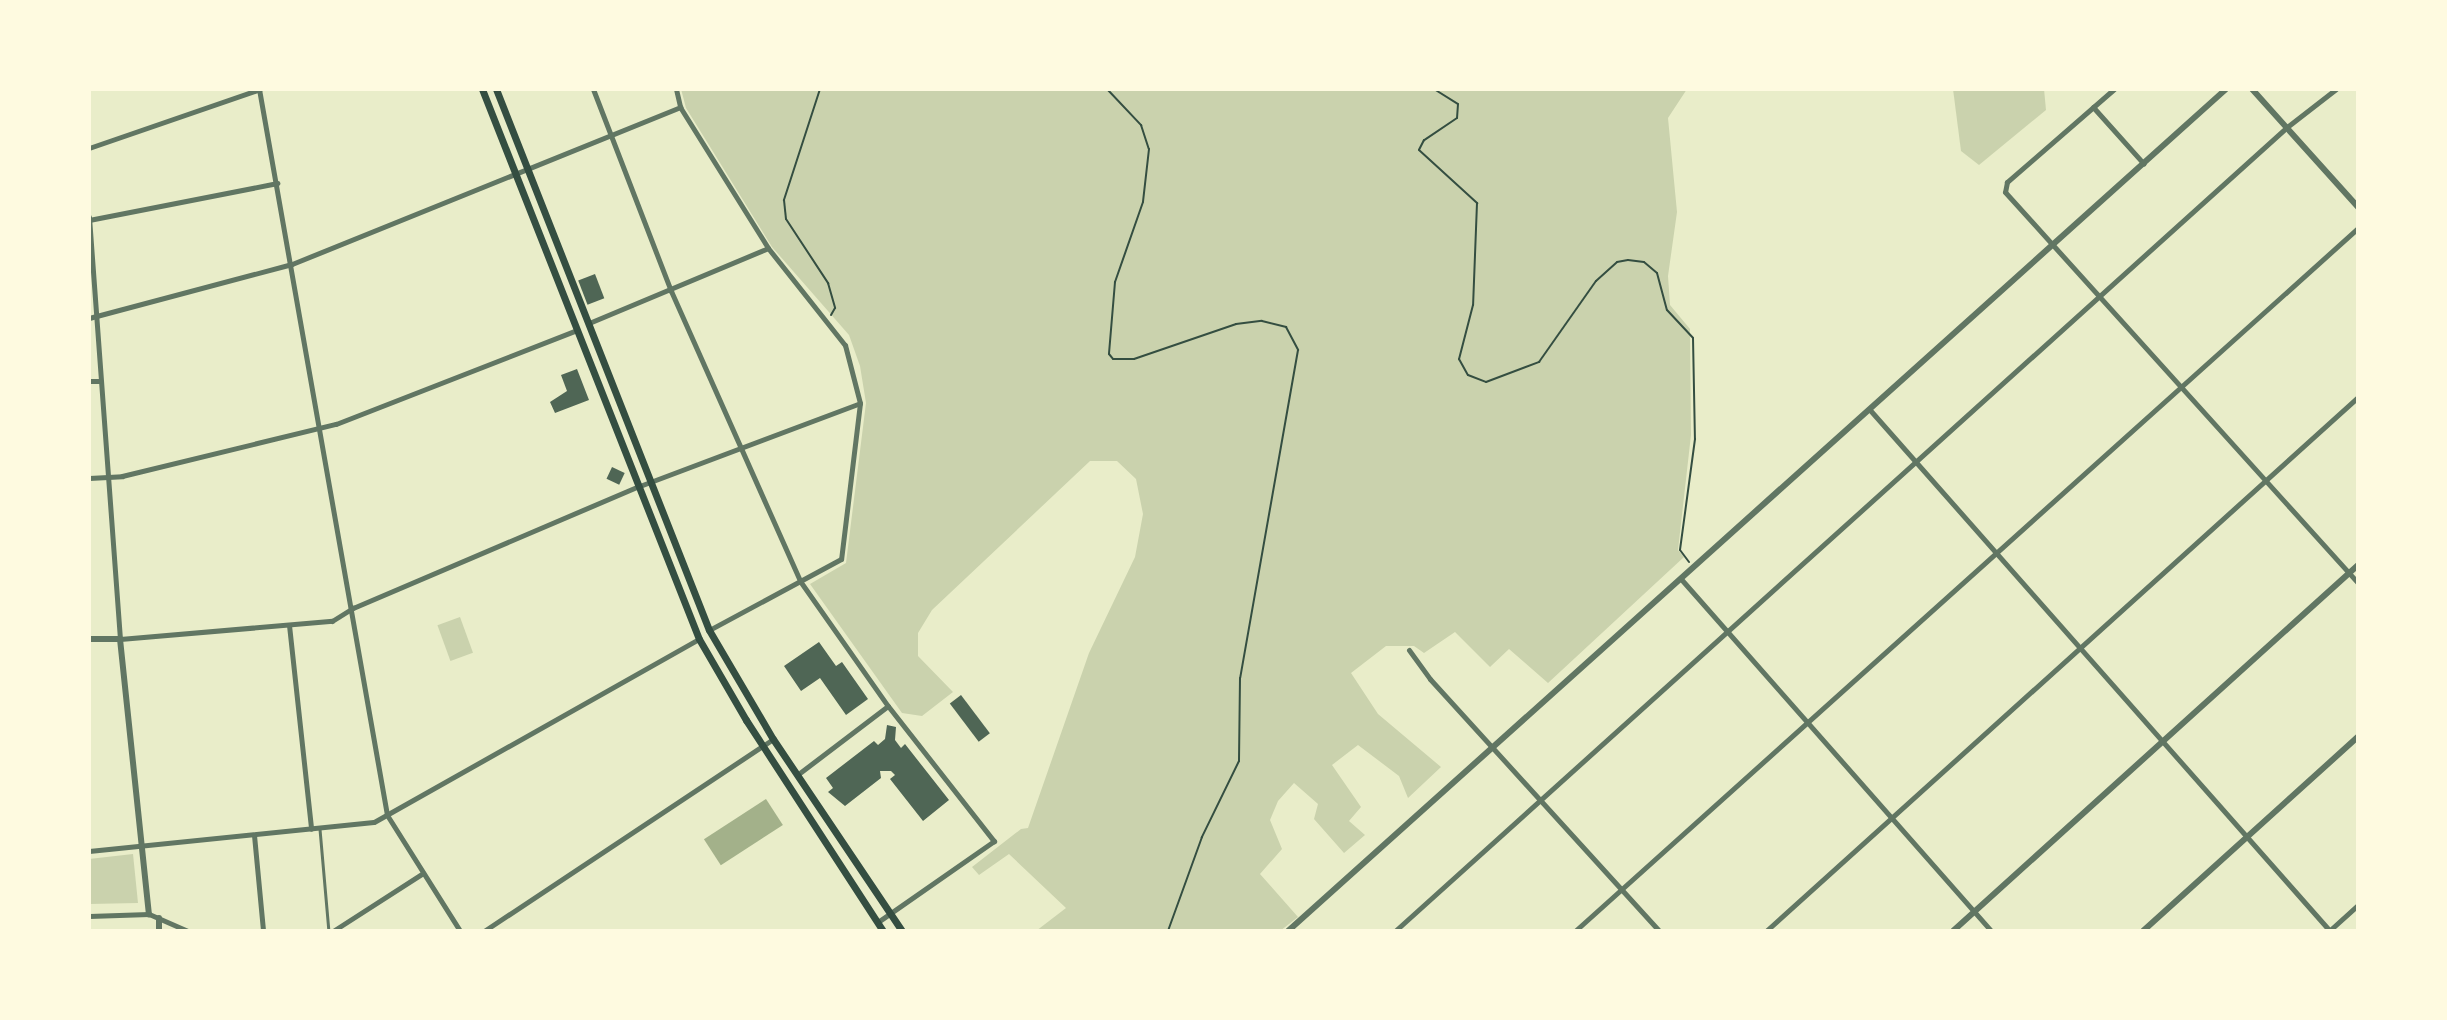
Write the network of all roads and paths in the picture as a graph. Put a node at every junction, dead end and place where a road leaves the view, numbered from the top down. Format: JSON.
{"nodes":[{"id":1,"x":260,"y":89,"type":"edge"},
{"id":2,"x":482,"y":89,"type":"edge"},
{"id":3,"x":496,"y":89,"type":"edge"},
{"id":4,"x":593,"y":89,"type":"edge"},
{"id":5,"x":676,"y":89,"type":"edge"},
{"id":6,"x":820,"y":89,"type":"edge"},
{"id":7,"x":1107,"y":89,"type":"edge"},
{"id":8,"x":1434,"y":89,"type":"edge"},
{"id":9,"x":2114,"y":89,"type":"edge"},
{"id":10,"x":2226,"y":89,"type":"edge"},
{"id":11,"x":2252,"y":89,"type":"edge"},
{"id":12,"x":2336,"y":89,"type":"edge"},
{"id":13,"x":680,"y":107,"type":"junction"},
{"id":14,"x":2093,"y":107,"type":"junction"},
{"id":15,"x":2287,"y":127,"type":"junction"},
{"id":16,"x":610,"y":135,"type":"junction"},
{"id":17,"x":89,"y":148,"type":"edge"},
{"id":18,"x":2144,"y":164,"type":"junction"},
{"id":19,"x":527,"y":167,"type":"junction"},
{"id":20,"x":515,"y":172,"type":"junction"},
{"id":21,"x":276,"y":183,"type":"junction"},
{"id":22,"x":2358,"y":207,"type":"edge"},
{"id":23,"x":89,"y":218,"type":"edge"},
{"id":24,"x":2358,"y":229,"type":"edge"},
{"id":25,"x":2052,"y":245,"type":"junction"},
{"id":26,"x":768,"y":248,"type":"junction"},
{"id":27,"x":292,"y":264,"type":"junction"},
{"id":28,"x":671,"y":291,"type":"junction"},
{"id":29,"x":2098,"y":297,"type":"junction"},
{"id":30,"x":93,"y":318,"type":"edge"},
{"id":31,"x":825,"y":320,"type":"junction"},
{"id":32,"x":589,"y":323,"type":"junction"},
{"id":33,"x":577,"y":330,"type":"junction"},
{"id":34,"x":89,"y":381,"type":"edge"},
{"id":35,"x":100,"y":381,"type":"junction"},
{"id":36,"x":2179,"y":389,"type":"junction"},
{"id":37,"x":2358,"y":397,"type":"edge"},
{"id":38,"x":860,"y":403,"type":"junction"},
{"id":39,"x":1870,"y":411,"type":"junction"},
{"id":40,"x":318,"y":427,"type":"junction"},
{"id":41,"x":739,"y":449,"type":"junction"},
{"id":42,"x":1915,"y":462,"type":"junction"},
{"id":43,"x":89,"y":478,"type":"edge"},
{"id":44,"x":107,"y":478,"type":"junction"},
{"id":45,"x":2265,"y":481,"type":"junction"},
{"id":46,"x":651,"y":482,"type":"junction"},
{"id":47,"x":637,"y":486,"type":"junction"},
{"id":48,"x":1994,"y":554,"type":"junction"},
{"id":49,"x":2358,"y":565,"type":"edge"},
{"id":50,"x":1693,"y":569,"type":"junction"},
{"id":51,"x":2349,"y":573,"type":"junction"},
{"id":52,"x":1681,"y":579,"type":"junction"},
{"id":53,"x":800,"y":581,"type":"junction"},
{"id":54,"x":2358,"y":583,"type":"edge"},
{"id":55,"x":353,"y":608,"type":"junction"},
{"id":56,"x":289,"y":625,"type":"junction"},
{"id":57,"x":709,"y":630,"type":"junction"},
{"id":58,"x":1727,"y":631,"type":"junction"},
{"id":59,"x":89,"y":639,"type":"edge"},
{"id":60,"x":120,"y":639,"type":"junction"},
{"id":61,"x":699,"y":639,"type":"junction"},
{"id":62,"x":2080,"y":647,"type":"junction"},
{"id":63,"x":1409,"y":650,"type":"dead end"},
{"id":64,"x":888,"y":706,"type":"junction"},
{"id":65,"x":1807,"y":722,"type":"junction"},
{"id":66,"x":2358,"y":737,"type":"edge"},
{"id":67,"x":773,"y":739,"type":"junction"},
{"id":68,"x":2163,"y":741,"type":"junction"},
{"id":69,"x":762,"y":746,"type":"junction"},
{"id":70,"x":1494,"y":747,"type":"junction"},
{"id":71,"x":797,"y":775,"type":"junction"},
{"id":72,"x":1541,"y":799,"type":"junction"},
{"id":73,"x":387,"y":815,"type":"junction"},
{"id":74,"x":1891,"y":818,"type":"junction"},
{"id":75,"x":320,"y":828,"type":"junction"},
{"id":76,"x":311,"y":829,"type":"junction"},
{"id":77,"x":254,"y":835,"type":"junction"},
{"id":78,"x":2247,"y":837,"type":"junction"},
{"id":79,"x":141,"y":847,"type":"junction"},
{"id":80,"x":89,"y":851,"type":"edge"},
{"id":81,"x":423,"y":873,"type":"junction"},
{"id":82,"x":1623,"y":888,"type":"junction"},
{"id":83,"x":2358,"y":905,"type":"edge"},
{"id":84,"x":1973,"y":912,"type":"junction"},
{"id":85,"x":149,"y":914,"type":"junction"},
{"id":86,"x":889,"y":914,"type":"junction"},
{"id":87,"x":89,"y":916,"type":"edge"},
{"id":88,"x":159,"y":919,"type":"junction"},
{"id":89,"x":877,"y":922,"type":"junction"},
{"id":90,"x":159,"y":931,"type":"edge"},
{"id":91,"x":188,"y":931,"type":"edge"},
{"id":92,"x":263,"y":931,"type":"edge"},
{"id":93,"x":331,"y":931,"type":"edge"},
{"id":94,"x":460,"y":931,"type":"edge"},
{"id":95,"x":484,"y":931,"type":"edge"},
{"id":96,"x":883,"y":931,"type":"edge"},
{"id":97,"x":902,"y":931,"type":"edge"},
{"id":98,"x":1168,"y":931,"type":"edge"},
{"id":99,"x":1288,"y":931,"type":"edge"},
{"id":100,"x":1395,"y":931,"type":"edge"},
{"id":101,"x":1575,"y":931,"type":"edge"},
{"id":102,"x":1659,"y":931,"type":"edge"},
{"id":103,"x":1766,"y":931,"type":"edge"},
{"id":104,"x":1953,"y":931,"type":"edge"},
{"id":105,"x":1991,"y":931,"type":"edge"},
{"id":106,"x":2143,"y":931,"type":"edge"},
{"id":107,"x":2330,"y":931,"type":"edge"}],
"edges":[{"from":1,"to":17,"type":"street"},
{"from":1,"to":21,"type":"street"},
{"from":2,"to":20,"type":"main road"},
{"from":3,"to":19,"type":"main road"},
{"from":4,"to":16,"type":"street"},
{"from":5,"to":13,"type":"street"},
{"from":6,"to":31,"type":"path"},
{"from":7,"to":98,"type":"path"},
{"from":8,"to":50,"type":"path"},
{"from":9,"to":14,"type":"street"},
{"from":10,"to":18,"type":"street"},
{"from":11,"to":15,"type":"street"},
{"from":12,"to":15,"type":"street"},
{"from":13,"to":16,"type":"street"},
{"from":13,"to":26,"type":"street"},
{"from":14,"to":18,"type":"street"},
{"from":14,"to":25,"type":"street"},
{"from":15,"to":22,"type":"street"},
{"from":15,"to":29,"type":"street"},
{"from":16,"to":19,"type":"street"},
{"from":16,"to":28,"type":"street"},
{"from":18,"to":25,"type":"street"},
{"from":19,"to":20,"type":"street"},
{"from":19,"to":32,"type":"main road"},
{"from":20,"to":27,"type":"street"},
{"from":20,"to":33,"type":"main road"},
{"from":21,"to":23,"type":"street"},
{"from":21,"to":27,"type":"street"},
{"from":23,"to":30,"type":"street"},
{"from":24,"to":36,"type":"street"},
{"from":25,"to":29,"type":"street"},
{"from":25,"to":39,"type":"street"},
{"from":26,"to":28,"type":"street"},
{"from":26,"to":31,"type":"street"},
{"from":27,"to":30,"type":"street"},
{"from":27,"to":40,"type":"street"},
{"from":28,"to":32,"type":"street"},
{"from":28,"to":41,"type":"street"},
{"from":29,"to":36,"type":"street"},
{"from":29,"to":42,"type":"street"},
{"from":30,"to":35,"type":"street"},
{"from":31,"to":38,"type":"street"},
{"from":32,"to":46,"type":"main road"},
{"from":33,"to":40,"type":"street"},
{"from":33,"to":47,"type":"main road"},
{"from":34,"to":35,"type":"street"},
{"from":35,"to":44,"type":"street"},
{"from":36,"to":45,"type":"street"},
{"from":36,"to":48,"type":"street"},
{"from":37,"to":45,"type":"street"},
{"from":38,"to":41,"type":"street"},
{"from":38,"to":53,"type":"street"},
{"from":39,"to":42,"type":"street"},
{"from":39,"to":50,"type":"street"},
{"from":40,"to":44,"type":"street"},
{"from":40,"to":55,"type":"street"},
{"from":41,"to":46,"type":"street"},
{"from":41,"to":53,"type":"street"},
{"from":42,"to":48,"type":"street"},
{"from":42,"to":58,"type":"street"},
{"from":43,"to":44,"type":"street"},
{"from":44,"to":60,"type":"street"},
{"from":45,"to":51,"type":"street"},
{"from":45,"to":62,"type":"street"},
{"from":46,"to":47,"type":"street"},
{"from":46,"to":57,"type":"main road"},
{"from":47,"to":55,"type":"street"},
{"from":47,"to":61,"type":"main road"},
{"from":48,"to":62,"type":"street"},
{"from":48,"to":65,"type":"street"},
{"from":49,"to":51,"type":"street"},
{"from":50,"to":52,"type":"street"},
{"from":51,"to":54,"type":"street"},
{"from":51,"to":68,"type":"street"},
{"from":52,"to":58,"type":"street"},
{"from":52,"to":70,"type":"street"},
{"from":53,"to":57,"type":"street"},
{"from":53,"to":64,"type":"street"},
{"from":55,"to":56,"type":"street"},
{"from":55,"to":73,"type":"street"},
{"from":56,"to":60,"type":"street"},
{"from":56,"to":76,"type":"street"},
{"from":57,"to":67,"type":"main road"},
{"from":58,"to":65,"type":"street"},
{"from":58,"to":72,"type":"street"},
{"from":59,"to":60,"type":"street"},
{"from":60,"to":79,"type":"street"},
{"from":61,"to":69,"type":"main road"},
{"from":61,"to":73,"type":"street"},
{"from":62,"to":68,"type":"street"},
{"from":62,"to":74,"type":"street"},
{"from":63,"to":70,"type":"street"},
{"from":64,"to":71,"type":"street"},
{"from":64,"to":86,"type":"street"},
{"from":65,"to":74,"type":"street"},
{"from":65,"to":82,"type":"street"},
{"from":66,"to":78,"type":"street"},
{"from":67,"to":69,"type":"street"},
{"from":67,"to":71,"type":"main road"},
{"from":68,"to":78,"type":"street"},
{"from":68,"to":84,"type":"street"},
{"from":69,"to":89,"type":"main road"},
{"from":69,"to":95,"type":"street"},
{"from":70,"to":72,"type":"street"},
{"from":70,"to":99,"type":"street"},
{"from":71,"to":86,"type":"main road"},
{"from":72,"to":82,"type":"street"},
{"from":72,"to":100,"type":"street"},
{"from":73,"to":75,"type":"street"},
{"from":73,"to":81,"type":"street"},
{"from":74,"to":84,"type":"street"},
{"from":74,"to":103,"type":"street"},
{"from":75,"to":76,"type":"street"},
{"from":75,"to":93,"type":"lane"},
{"from":76,"to":77,"type":"street"},
{"from":77,"to":79,"type":"street"},
{"from":77,"to":92,"type":"street"},
{"from":78,"to":106,"type":"street"},
{"from":78,"to":107,"type":"street"},
{"from":79,"to":80,"type":"street"},
{"from":79,"to":85,"type":"street"},
{"from":81,"to":93,"type":"street"},
{"from":81,"to":94,"type":"street"},
{"from":82,"to":101,"type":"street"},
{"from":82,"to":102,"type":"street"},
{"from":83,"to":107,"type":"street"},
{"from":84,"to":104,"type":"street"},
{"from":84,"to":105,"type":"street"},
{"from":85,"to":87,"type":"street"},
{"from":85,"to":88,"type":"street"},
{"from":86,"to":89,"type":"street"},
{"from":86,"to":97,"type":"main road"},
{"from":88,"to":90,"type":"street"},
{"from":88,"to":91,"type":"street"},
{"from":89,"to":96,"type":"main road"}]}
